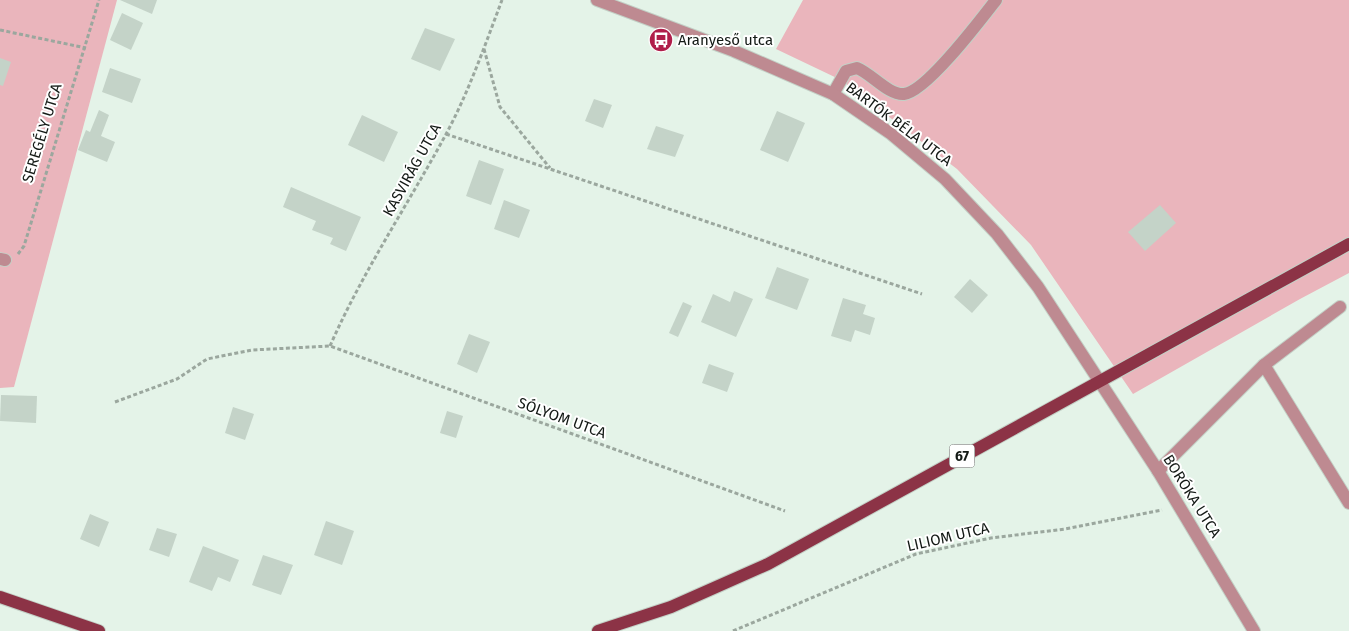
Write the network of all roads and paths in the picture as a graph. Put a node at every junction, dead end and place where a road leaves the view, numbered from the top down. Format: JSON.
{"nodes":[{"id":1,"x":99,"y":0,"type":"edge"},
{"id":2,"x":502,"y":0,"type":"edge"},
{"id":3,"x":597,"y":0,"type":"edge"},
{"id":4,"x":996,"y":0,"type":"edge"},
{"id":5,"x":0,"y":30,"type":"edge"},
{"id":6,"x":86,"y":48,"type":"junction"},
{"id":7,"x":484,"y":48,"type":"junction"},
{"id":8,"x":833,"y":94,"type":"junction"},
{"id":9,"x":446,"y":134,"type":"junction"},
{"id":10,"x":551,"y":170,"type":"junction"},
{"id":11,"x":1349,"y":244,"type":"edge"},
{"id":12,"x":2,"y":259,"type":"edge"},
{"id":13,"x":922,"y":294,"type":"dead end"},
{"id":14,"x":1340,"y":307,"type":"dead end"},
{"id":15,"x":330,"y":346,"type":"junction"},
{"id":16,"x":1264,"y":365,"type":"junction"},
{"id":17,"x":1100,"y":380,"type":"junction"},
{"id":18,"x":115,"y":402,"type":"dead end"},
{"id":19,"x":1158,"y":472,"type":"junction"},
{"id":20,"x":1349,"y":503,"type":"edge"},
{"id":21,"x":1180,"y":506,"type":"junction"},
{"id":22,"x":785,"y":511,"type":"dead end"},
{"id":23,"x":0,"y":597,"type":"edge"},
{"id":24,"x":99,"y":631,"type":"edge"},
{"id":25,"x":598,"y":631,"type":"edge"},
{"id":26,"x":733,"y":631,"type":"edge"},
{"id":27,"x":1254,"y":631,"type":"edge"}],
"edges":[{"from":1,"to":6,"type":"path","name":"SEREGÉLY UTCA"},
{"from":2,"to":7,"type":"path","name":"KASVIRÁG UTCA"},
{"from":3,"to":8,"type":"street","name":"BARTÓK BÉLA UTCA"},
{"from":4,"to":8,"type":"street"},
{"from":5,"to":6,"type":"path"},
{"from":6,"to":12,"type":"path","name":"SEREGÉLY UTCA"},
{"from":7,"to":9,"type":"path","name":"KASVIRÁG UTCA"},
{"from":7,"to":10,"type":"path"},
{"from":8,"to":17,"type":"street","name":"BARTÓK BÉLA UTCA"},
{"from":9,"to":10,"type":"path"},
{"from":9,"to":15,"type":"path","name":"KASVIRÁG UTCA"},
{"from":10,"to":13,"type":"path"},
{"from":11,"to":17,"type":"main road","number":"67"},
{"from":14,"to":16,"type":"street"},
{"from":15,"to":18,"type":"path"},
{"from":15,"to":22,"type":"path","name":"SÓLYOM UTCA"},
{"from":16,"to":19,"type":"street"},
{"from":16,"to":20,"type":"street"},
{"from":17,"to":19,"type":"street","name":"BORÓKA UTCA"},
{"from":17,"to":25,"type":"main road","number":"67"},
{"from":19,"to":21,"type":"street","name":"BORÓKA UTCA"},
{"from":21,"to":26,"type":"path","name":"LILIOM UTCA"},
{"from":21,"to":27,"type":"street","name":"BORÓKA UTCA"},
{"from":23,"to":24,"type":"main road"}]}
